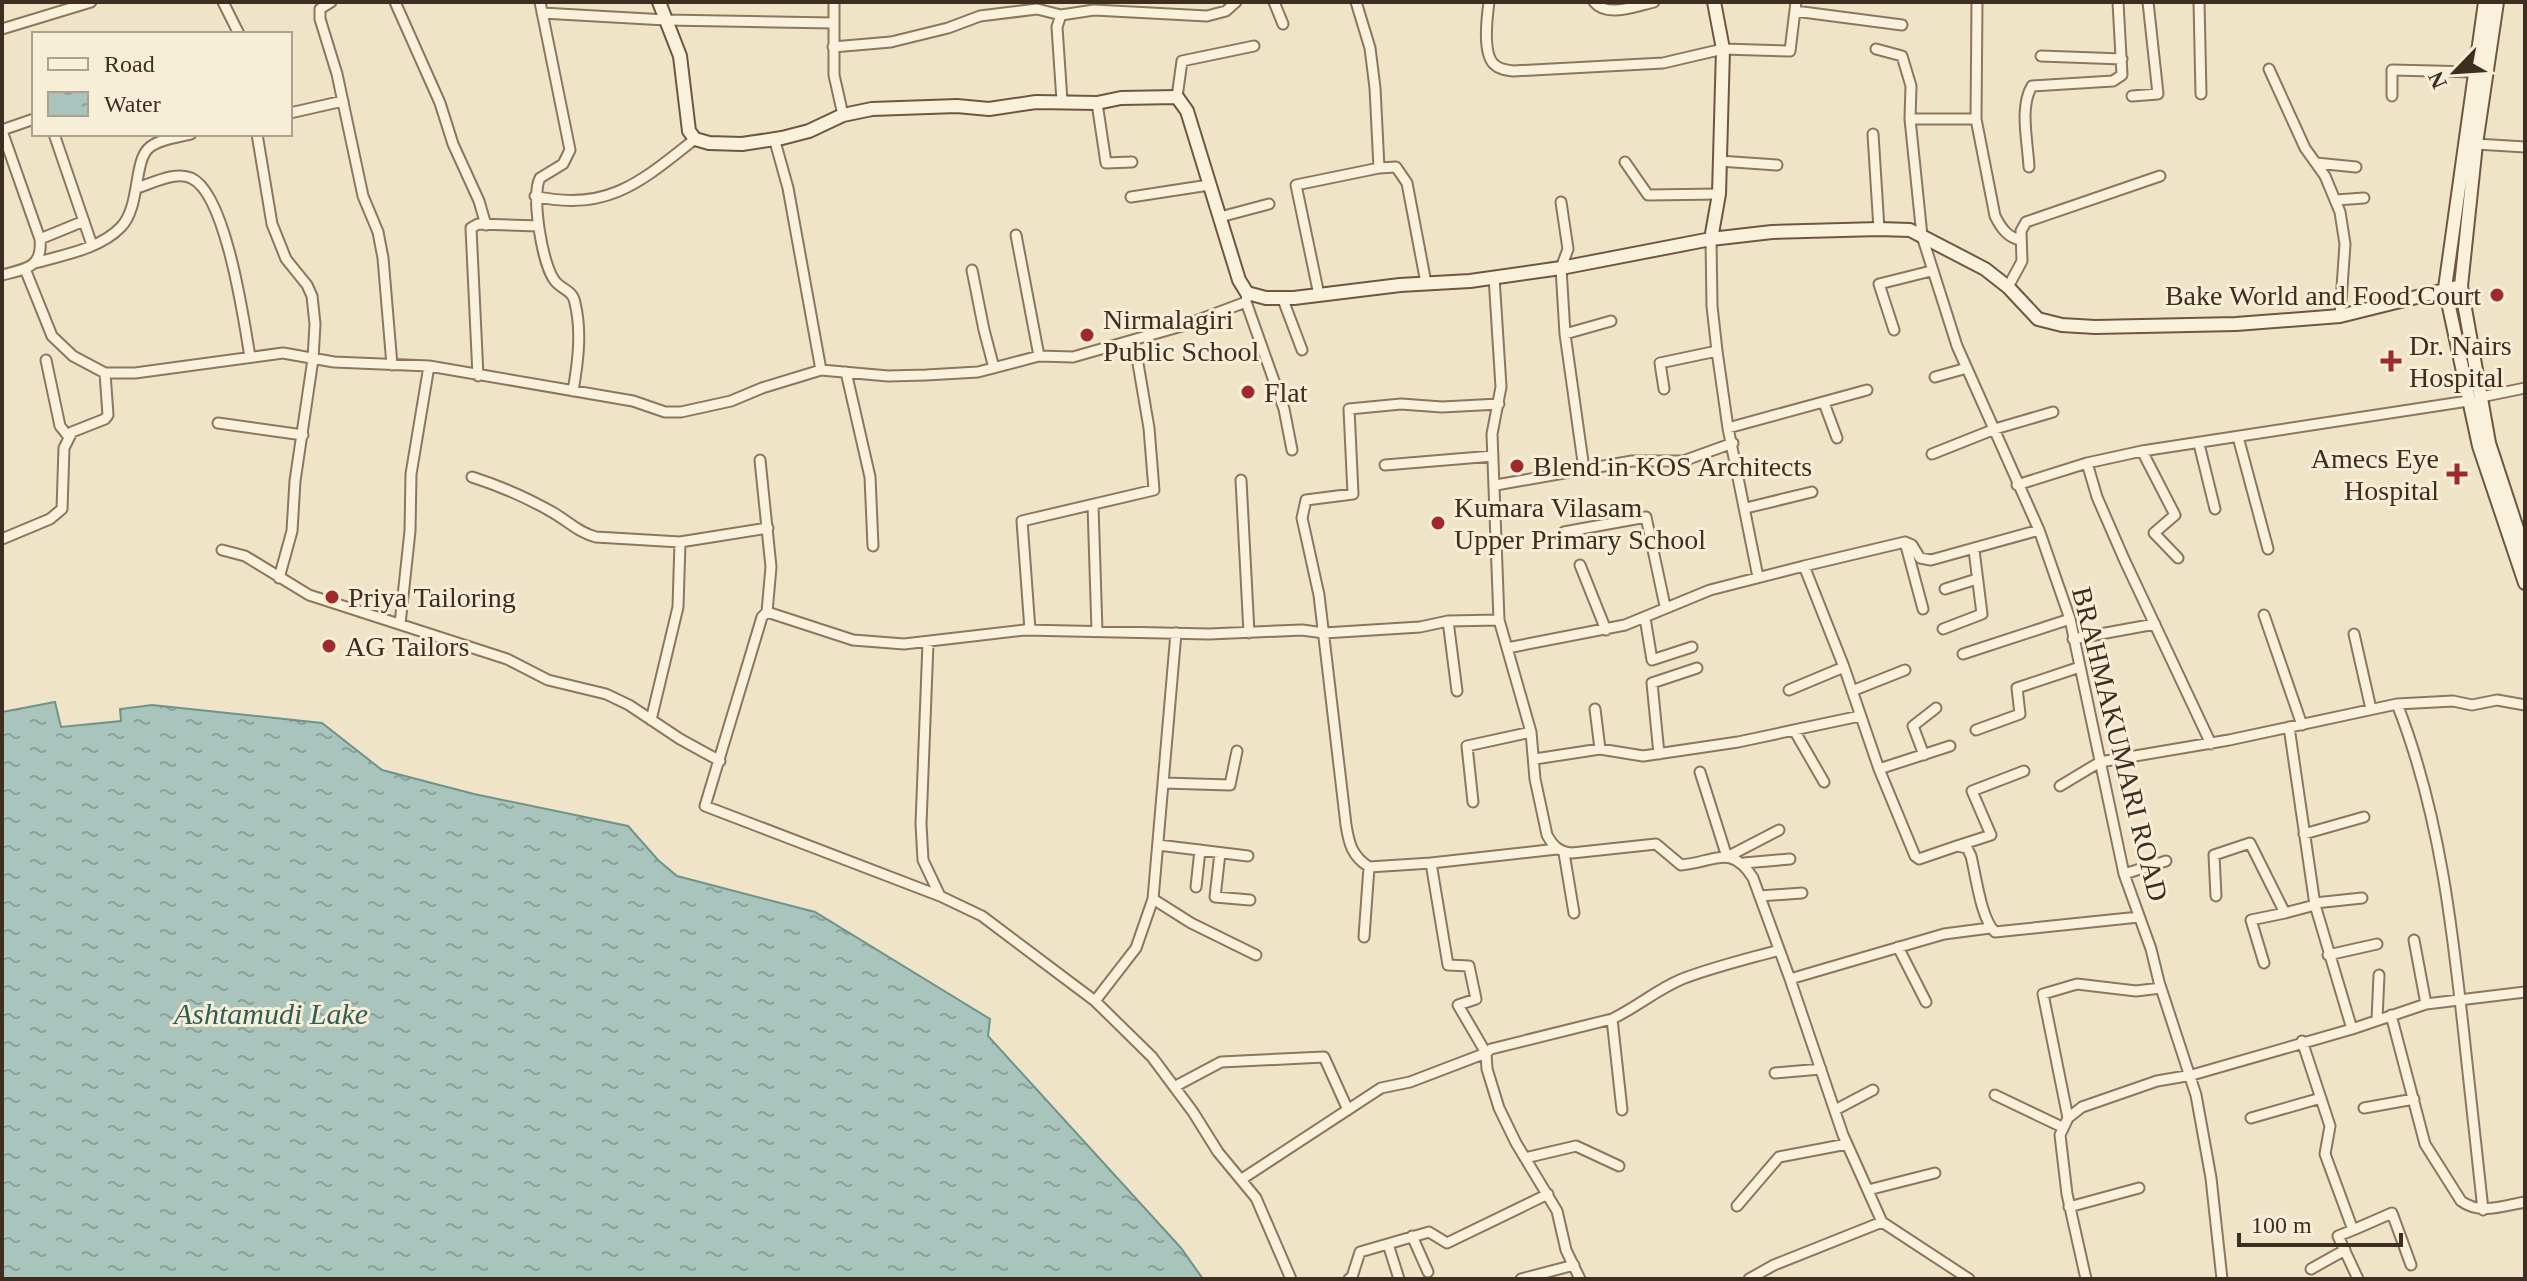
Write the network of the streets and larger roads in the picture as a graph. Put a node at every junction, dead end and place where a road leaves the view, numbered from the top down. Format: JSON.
{"nodes":[{"id":1,"x":91,"y":2,"type":"edge"},
{"id":2,"x":223,"y":2,"type":"edge"},
{"id":3,"x":331,"y":2,"type":"edge"},
{"id":4,"x":395,"y":2,"type":"edge"},
{"id":5,"x":659,"y":2,"type":"edge"},
{"id":6,"x":834,"y":2,"type":"edge"},
{"id":7,"x":1152,"y":2,"type":"edge"},
{"id":8,"x":1236,"y":2,"type":"edge"},
{"id":9,"x":1274,"y":2,"type":"edge"},
{"id":10,"x":1356,"y":2,"type":"edge"},
{"id":11,"x":1489,"y":2,"type":"edge"},
{"id":12,"x":1594,"y":2,"type":"edge"},
{"id":13,"x":1654,"y":2,"type":"edge"},
{"id":14,"x":1714,"y":2,"type":"edge"},
{"id":15,"x":1977,"y":2,"type":"edge"},
{"id":16,"x":2118,"y":2,"type":"edge"},
{"id":17,"x":2148,"y":2,"type":"edge"},
{"id":18,"x":2199,"y":2,"type":"edge"},
{"id":19,"x":2485,"y":2,"type":"edge"},
{"id":20,"x":2497,"y":2,"type":"edge"},
{"id":21,"x":1095,"y":6,"type":"edge"},
{"id":22,"x":541,"y":7,"type":"edge"},
{"id":23,"x":1795,"y":7,"type":"edge"},
{"id":24,"x":1153,"y":13,"type":"junction"},
{"id":25,"x":1061,"y":15,"type":"junction"},
{"id":26,"x":666,"y":20,"type":"junction"},
{"id":27,"x":833,"y":23,"type":"junction"},
{"id":28,"x":1283,"y":24,"type":"dead end"},
{"id":29,"x":1902,"y":25,"type":"dead end"},
{"id":30,"x":2,"y":29,"type":"edge"},
{"id":31,"x":238,"y":32,"type":"edge"},
{"id":32,"x":1254,"y":46,"type":"dead end"},
{"id":33,"x":833,"y":47,"type":"junction"},
{"id":34,"x":1723,"y":49,"type":"junction"},
{"id":35,"x":1876,"y":49,"type":"dead end"},
{"id":36,"x":2041,"y":56,"type":"dead end"},
{"id":37,"x":2122,"y":59,"type":"junction"},
{"id":38,"x":2269,"y":69,"type":"dead end"},
{"id":39,"x":2474,"y":72,"type":"junction"},
{"id":40,"x":2201,"y":94,"type":"dead end"},
{"id":41,"x":2132,"y":96,"type":"dead end"},
{"id":42,"x":2392,"y":96,"type":"dead end"},
{"id":43,"x":1177,"y":97,"type":"junction"},
{"id":44,"x":343,"y":101,"type":"junction"},
{"id":45,"x":1062,"y":101,"type":"junction"},
{"id":46,"x":1097,"y":103,"type":"junction"},
{"id":47,"x":292,"y":113,"type":"edge"},
{"id":48,"x":843,"y":115,"type":"junction"},
{"id":49,"x":1910,"y":119,"type":"junction"},
{"id":50,"x":1976,"y":119,"type":"junction"},
{"id":51,"x":32,"y":120,"type":"edge"},
{"id":52,"x":2,"y":130,"type":"edge"},
{"id":53,"x":1873,"y":134,"type":"dead end"},
{"id":54,"x":55,"y":136,"type":"edge"},
{"id":55,"x":184,"y":136,"type":"edge"},
{"id":56,"x":257,"y":136,"type":"edge"},
{"id":57,"x":774,"y":138,"type":"junction"},
{"id":58,"x":695,"y":139,"type":"junction"},
{"id":59,"x":2476,"y":144,"type":"junction"},
{"id":60,"x":2525,"y":147,"type":"edge"},
{"id":61,"x":1719,"y":161,"type":"junction"},
{"id":62,"x":1132,"y":162,"type":"dead end"},
{"id":63,"x":1625,"y":162,"type":"dead end"},
{"id":64,"x":2316,"y":163,"type":"junction"},
{"id":65,"x":1777,"y":165,"type":"dead end"},
{"id":66,"x":2029,"y":167,"type":"dead end"},
{"id":67,"x":2356,"y":167,"type":"dead end"},
{"id":68,"x":1379,"y":168,"type":"junction"},
{"id":69,"x":2160,"y":176,"type":"dead end"},
{"id":70,"x":1209,"y":185,"type":"junction"},
{"id":71,"x":137,"y":188,"type":"junction"},
{"id":72,"x":1719,"y":194,"type":"junction"},
{"id":73,"x":535,"y":196,"type":"junction"},
{"id":74,"x":1131,"y":197,"type":"dead end"},
{"id":75,"x":2364,"y":198,"type":"dead end"},
{"id":76,"x":2336,"y":200,"type":"junction"},
{"id":77,"x":1561,"y":202,"type":"dead end"},
{"id":78,"x":1269,"y":204,"type":"dead end"},
{"id":79,"x":1220,"y":217,"type":"junction"},
{"id":80,"x":84,"y":221,"type":"junction"},
{"id":81,"x":486,"y":225,"type":"junction"},
{"id":82,"x":538,"y":226,"type":"junction"},
{"id":83,"x":1879,"y":229,"type":"junction"},
{"id":84,"x":1016,"y":235,"type":"dead end"},
{"id":85,"x":1922,"y":236,"type":"junction"},
{"id":86,"x":40,"y":239,"type":"junction"},
{"id":87,"x":1711,"y":239,"type":"junction"},
{"id":88,"x":2021,"y":240,"type":"junction"},
{"id":89,"x":92,"y":245,"type":"junction"},
{"id":90,"x":35,"y":263,"type":"junction"},
{"id":91,"x":1561,"y":268,"type":"junction"},
{"id":92,"x":25,"y":269,"type":"junction"},
{"id":93,"x":972,"y":270,"type":"dead end"},
{"id":94,"x":1931,"y":271,"type":"junction"},
{"id":95,"x":2,"y":275,"type":"edge"},
{"id":96,"x":1494,"y":277,"type":"junction"},
{"id":97,"x":1426,"y":283,"type":"junction"},
{"id":98,"x":2461,"y":286,"type":"junction"},
{"id":99,"x":2008,"y":287,"type":"junction"},
{"id":100,"x":2445,"y":288,"type":"junction"},
{"id":101,"x":1319,"y":295,"type":"junction"},
{"id":102,"x":1247,"y":297,"type":"junction"},
{"id":103,"x":1282,"y":297,"type":"junction"},
{"id":104,"x":2340,"y":316,"type":"junction"},
{"id":105,"x":1611,"y":321,"type":"dead end"},
{"id":106,"x":1894,"y":330,"type":"dead end"},
{"id":107,"x":1565,"y":334,"type":"junction"},
{"id":108,"x":1134,"y":340,"type":"junction"},
{"id":109,"x":1302,"y":350,"type":"dead end"},
{"id":110,"x":1717,"y":351,"type":"junction"},
{"id":111,"x":1039,"y":356,"type":"junction"},
{"id":112,"x":250,"y":357,"type":"junction"},
{"id":113,"x":313,"y":359,"type":"junction"},
{"id":114,"x":46,"y":360,"type":"dead end"},
{"id":115,"x":392,"y":365,"type":"junction"},
{"id":116,"x":429,"y":366,"type":"junction"},
{"id":117,"x":994,"y":368,"type":"junction"},
{"id":118,"x":1967,"y":368,"type":"junction"},
{"id":119,"x":821,"y":370,"type":"junction"},
{"id":120,"x":846,"y":372,"type":"junction"},
{"id":121,"x":105,"y":373,"type":"junction"},
{"id":122,"x":478,"y":376,"type":"junction"},
{"id":123,"x":1935,"y":377,"type":"dead end"},
{"id":124,"x":2525,"y":388,"type":"edge"},
{"id":125,"x":1664,"y":389,"type":"dead end"},
{"id":126,"x":1867,"y":390,"type":"dead end"},
{"id":127,"x":573,"y":391,"type":"junction"},
{"id":128,"x":2475,"y":399,"type":"junction"},
{"id":129,"x":1824,"y":403,"type":"junction"},
{"id":130,"x":1499,"y":404,"type":"junction"},
{"id":131,"x":2053,"y":412,"type":"dead end"},
{"id":132,"x":218,"y":423,"type":"dead end"},
{"id":133,"x":1728,"y":428,"type":"junction"},
{"id":134,"x":1995,"y":429,"type":"junction"},
{"id":135,"x":303,"y":435,"type":"junction"},
{"id":136,"x":68,"y":436,"type":"junction"},
{"id":137,"x":2238,"y":437,"type":"junction"},
{"id":138,"x":1837,"y":438,"type":"dead end"},
{"id":139,"x":1733,"y":443,"type":"junction"},
{"id":140,"x":2199,"y":444,"type":"junction"},
{"id":141,"x":1292,"y":450,"type":"dead end"},
{"id":142,"x":2142,"y":451,"type":"junction"},
{"id":143,"x":1932,"y":454,"type":"dead end"},
{"id":144,"x":1493,"y":456,"type":"junction"},
{"id":145,"x":760,"y":460,"type":"dead end"},
{"id":146,"x":2087,"y":463,"type":"junction"},
{"id":147,"x":1385,"y":465,"type":"dead end"},
{"id":148,"x":1584,"y":469,"type":"junction"},
{"id":149,"x":472,"y":477,"type":"dead end"},
{"id":150,"x":1241,"y":480,"type":"dead end"},
{"id":151,"x":1496,"y":485,"type":"junction"},
{"id":152,"x":2017,"y":485,"type":"junction"},
{"id":153,"x":1812,"y":492,"type":"dead end"},
{"id":154,"x":1093,"y":505,"type":"junction"},
{"id":155,"x":1746,"y":508,"type":"junction"},
{"id":156,"x":2215,"y":509,"type":"dead end"},
{"id":157,"x":768,"y":528,"type":"junction"},
{"id":158,"x":2039,"y":530,"type":"junction"},
{"id":159,"x":1564,"y":532,"type":"dead end"},
{"id":160,"x":2,"y":539,"type":"edge"},
{"id":161,"x":680,"y":542,"type":"junction"},
{"id":162,"x":1905,"y":542,"type":"junction"},
{"id":163,"x":873,"y":546,"type":"dead end"},
{"id":164,"x":2268,"y":549,"type":"dead end"},
{"id":165,"x":222,"y":550,"type":"dead end"},
{"id":166,"x":1974,"y":550,"type":"junction"},
{"id":167,"x":2525,"y":553,"type":"edge"},
{"id":168,"x":2178,"y":558,"type":"dead end"},
{"id":169,"x":1580,"y":565,"type":"dead end"},
{"id":170,"x":1804,"y":566,"type":"junction"},
{"id":171,"x":1758,"y":577,"type":"junction"},
{"id":172,"x":279,"y":578,"type":"junction"},
{"id":173,"x":1977,"y":579,"type":"junction"},
{"id":174,"x":2525,"y":583,"type":"edge"},
{"id":175,"x":1945,"y":589,"type":"dead end"},
{"id":176,"x":1665,"y":606,"type":"junction"},
{"id":177,"x":1923,"y":609,"type":"dead end"},
{"id":178,"x":767,"y":612,"type":"junction"},
{"id":179,"x":2264,"y":615,"type":"dead end"},
{"id":180,"x":1645,"y":618,"type":"junction"},
{"id":181,"x":2070,"y":619,"type":"junction"},
{"id":182,"x":1499,"y":620,"type":"junction"},
{"id":183,"x":1448,"y":621,"type":"junction"},
{"id":184,"x":400,"y":624,"type":"junction"},
{"id":185,"x":2155,"y":624,"type":"junction"},
{"id":186,"x":1943,"y":629,"type":"dead end"},
{"id":187,"x":1030,"y":630,"type":"junction"},
{"id":188,"x":1606,"y":630,"type":"junction"},
{"id":189,"x":1097,"y":631,"type":"junction"},
{"id":190,"x":1176,"y":633,"type":"junction"},
{"id":191,"x":1249,"y":633,"type":"junction"},
{"id":192,"x":1324,"y":633,"type":"junction"},
{"id":193,"x":2354,"y":634,"type":"dead end"},
{"id":194,"x":2073,"y":639,"type":"junction"},
{"id":195,"x":928,"y":643,"type":"junction"},
{"id":196,"x":1692,"y":647,"type":"dead end"},
{"id":197,"x":1507,"y":648,"type":"junction"},
{"id":198,"x":1963,"y":654,"type":"dead end"},
{"id":199,"x":1844,"y":667,"type":"junction"},
{"id":200,"x":2080,"y":667,"type":"junction"},
{"id":201,"x":1697,"y":668,"type":"dead end"},
{"id":202,"x":1905,"y":670,"type":"dead end"},
{"id":203,"x":1789,"y":690,"type":"dead end"},
{"id":204,"x":1457,"y":691,"type":"dead end"},
{"id":205,"x":1852,"y":691,"type":"junction"},
{"id":206,"x":2397,"y":704,"type":"junction"},
{"id":207,"x":2525,"y":705,"type":"edge"},
{"id":208,"x":1936,"y":708,"type":"dead end"},
{"id":209,"x":1595,"y":709,"type":"dead end"},
{"id":210,"x":2371,"y":709,"type":"junction"},
{"id":211,"x":1860,"y":716,"type":"junction"},
{"id":212,"x":651,"y":720,"type":"junction"},
{"id":213,"x":2302,"y":725,"type":"junction"},
{"id":214,"x":2289,"y":727,"type":"junction"},
{"id":215,"x":1794,"y":730,"type":"junction"},
{"id":216,"x":1976,"y":730,"type":"dead end"},
{"id":217,"x":1531,"y":732,"type":"junction"},
{"id":218,"x":2211,"y":744,"type":"junction"},
{"id":219,"x":1950,"y":746,"type":"dead end"},
{"id":220,"x":1600,"y":749,"type":"junction"},
{"id":221,"x":1237,"y":751,"type":"dead end"},
{"id":222,"x":1659,"y":754,"type":"junction"},
{"id":223,"x":1924,"y":755,"type":"junction"},
{"id":224,"x":1535,"y":759,"type":"junction"},
{"id":225,"x":720,"y":761,"type":"junction"},
{"id":226,"x":2100,"y":762,"type":"junction"},
{"id":227,"x":1879,"y":769,"type":"junction"},
{"id":228,"x":2024,"y":771,"type":"dead end"},
{"id":229,"x":1700,"y":772,"type":"dead end"},
{"id":230,"x":1824,"y":782,"type":"dead end"},
{"id":231,"x":1164,"y":783,"type":"junction"},
{"id":232,"x":2060,"y":786,"type":"dead end"},
{"id":233,"x":1473,"y":802,"type":"dead end"},
{"id":234,"x":2364,"y":817,"type":"dead end"},
{"id":235,"x":1779,"y":830,"type":"dead end"},
{"id":236,"x":2304,"y":834,"type":"junction"},
{"id":237,"x":1158,"y":845,"type":"junction"},
{"id":238,"x":1957,"y":846,"type":"junction"},
{"id":239,"x":1200,"y":850,"type":"junction"},
{"id":240,"x":1561,"y":851,"type":"junction"},
{"id":241,"x":1220,"y":853,"type":"junction"},
{"id":242,"x":1248,"y":856,"type":"dead end"},
{"id":243,"x":1727,"y":857,"type":"junction"},
{"id":244,"x":1790,"y":859,"type":"dead end"},
{"id":245,"x":2166,"y":861,"type":"dead end"},
{"id":246,"x":1431,"y":863,"type":"junction"},
{"id":247,"x":1744,"y":863,"type":"junction"},
{"id":248,"x":1369,"y":867,"type":"junction"},
{"id":249,"x":2124,"y":874,"type":"junction"},
{"id":250,"x":1196,"y":887,"type":"dead end"},
{"id":251,"x":1802,"y":893,"type":"dead end"},
{"id":252,"x":940,"y":896,"type":"junction"},
{"id":253,"x":1760,"y":896,"type":"junction"},
{"id":254,"x":2216,"y":896,"type":"dead end"},
{"id":255,"x":2362,"y":898,"type":"dead end"},
{"id":256,"x":1153,"y":899,"type":"junction"},
{"id":257,"x":1250,"y":900,"type":"dead end"},
{"id":258,"x":2315,"y":904,"type":"junction"},
{"id":259,"x":1574,"y":913,"type":"dead end"},
{"id":260,"x":2285,"y":913,"type":"junction"},
{"id":261,"x":2139,"y":917,"type":"junction"},
{"id":262,"x":1990,"y":928,"type":"junction"},
{"id":263,"x":1364,"y":937,"type":"dead end"},
{"id":264,"x":2414,"y":940,"type":"dead end"},
{"id":265,"x":2377,"y":944,"type":"dead end"},
{"id":266,"x":1898,"y":947,"type":"junction"},
{"id":267,"x":1779,"y":950,"type":"junction"},
{"id":268,"x":1256,"y":955,"type":"dead end"},
{"id":269,"x":2328,"y":955,"type":"junction"},
{"id":270,"x":2264,"y":963,"type":"dead end"},
{"id":271,"x":2379,"y":975,"type":"dead end"},
{"id":272,"x":1790,"y":979,"type":"junction"},
{"id":273,"x":2161,"y":988,"type":"junction"},
{"id":274,"x":2525,"y":992,"type":"edge"},
{"id":275,"x":2461,"y":999,"type":"junction"},
{"id":276,"x":1095,"y":1001,"type":"junction"},
{"id":277,"x":1926,"y":1002,"type":"dead end"},
{"id":278,"x":2426,"y":1004,"type":"junction"},
{"id":279,"x":2391,"y":1015,"type":"junction"},
{"id":280,"x":1612,"y":1019,"type":"junction"},
{"id":281,"x":2377,"y":1020,"type":"junction"},
{"id":282,"x":2352,"y":1029,"type":"junction"},
{"id":283,"x":2302,"y":1041,"type":"junction"},
{"id":284,"x":1486,"y":1053,"type":"junction"},
{"id":285,"x":1821,"y":1069,"type":"junction"},
{"id":286,"x":1775,"y":1073,"type":"dead end"},
{"id":287,"x":2192,"y":1075,"type":"junction"},
{"id":288,"x":1174,"y":1087,"type":"junction"},
{"id":289,"x":1873,"y":1090,"type":"dead end"},
{"id":290,"x":1995,"y":1095,"type":"dead end"},
{"id":291,"x":2321,"y":1098,"type":"junction"},
{"id":292,"x":2414,"y":1099,"type":"junction"},
{"id":293,"x":2364,"y":1108,"type":"dead end"},
{"id":294,"x":1348,"y":1110,"type":"junction"},
{"id":295,"x":1622,"y":1110,"type":"dead end"},
{"id":296,"x":1835,"y":1110,"type":"junction"},
{"id":297,"x":2068,"y":1118,"type":"junction"},
{"id":298,"x":2251,"y":1118,"type":"dead end"},
{"id":299,"x":2062,"y":1127,"type":"junction"},
{"id":300,"x":1847,"y":1144,"type":"junction"},
{"id":301,"x":1525,"y":1158,"type":"junction"},
{"id":302,"x":1619,"y":1166,"type":"dead end"},
{"id":303,"x":1935,"y":1173,"type":"dead end"},
{"id":304,"x":1242,"y":1179,"type":"junction"},
{"id":305,"x":2139,"y":1188,"type":"dead end"},
{"id":306,"x":1868,"y":1190,"type":"junction"},
{"id":307,"x":1548,"y":1194,"type":"junction"},
{"id":308,"x":2525,"y":1202,"type":"edge"},
{"id":309,"x":1737,"y":1206,"type":"dead end"},
{"id":310,"x":2069,"y":1207,"type":"junction"},
{"id":311,"x":2483,"y":1210,"type":"junction"},
{"id":312,"x":1882,"y":1222,"type":"junction"},
{"id":313,"x":2353,"y":1230,"type":"junction"},
{"id":314,"x":1412,"y":1236,"type":"junction"},
{"id":315,"x":1388,"y":1244,"type":"junction"},
{"id":316,"x":2345,"y":1250,"type":"junction"},
{"id":317,"x":1574,"y":1265,"type":"junction"},
{"id":318,"x":2411,"y":1265,"type":"dead end"},
{"id":319,"x":2311,"y":1269,"type":"dead end"},
{"id":320,"x":1428,"y":1272,"type":"dead end"},
{"id":321,"x":1291,"y":1279,"type":"edge"},
{"id":322,"x":1349,"y":1279,"type":"edge"},
{"id":323,"x":1399,"y":1279,"type":"edge"},
{"id":324,"x":1521,"y":1279,"type":"edge"},
{"id":325,"x":1580,"y":1279,"type":"edge"},
{"id":326,"x":1749,"y":1279,"type":"edge"},
{"id":327,"x":1969,"y":1279,"type":"edge"},
{"id":328,"x":2086,"y":1279,"type":"edge"},
{"id":329,"x":2222,"y":1279,"type":"edge"},
{"id":330,"x":2358,"y":1279,"type":"edge"}],
"edges":[{"from":1,"to":30,"type":"street"},
{"from":2,"to":31,"type":"street"},
{"from":3,"to":44,"type":"street"},
{"from":4,"to":81,"type":"street"},
{"from":5,"to":26,"type":"street"},
{"from":6,"to":27,"type":"street"},
{"from":7,"to":24,"type":"street"},
{"from":8,"to":24,"type":"street"},
{"from":9,"to":28,"type":"street"},
{"from":10,"to":68,"type":"street"},
{"from":11,"to":34,"type":"street"},
{"from":12,"to":13,"type":"street"},
{"from":14,"to":34,"type":"street"},
{"from":15,"to":50,"type":"street"},
{"from":16,"to":37,"type":"street"},
{"from":17,"to":41,"type":"street"},
{"from":18,"to":40,"type":"street"},
{"from":19,"to":39,"type":"street"},
{"from":20,"to":59,"type":"street"},
{"from":21,"to":24,"type":"street"},
{"from":21,"to":25,"type":"street"},
{"from":22,"to":26,"type":"street"},
{"from":22,"to":73,"type":"street"},
{"from":23,"to":29,"type":"street"},
{"from":23,"to":34,"type":"street"},
{"from":25,"to":33,"type":"street"},
{"from":25,"to":45,"type":"street"},
{"from":26,"to":27,"type":"street"},
{"from":26,"to":58,"type":"street"},
{"from":27,"to":33,"type":"street"},
{"from":32,"to":43,"type":"street"},
{"from":33,"to":48,"type":"street"},
{"from":34,"to":61,"type":"street"},
{"from":35,"to":49,"type":"street","name":"BRAHMAKUMARI ROAD"},
{"from":36,"to":37,"type":"street"},
{"from":37,"to":66,"type":"street"},
{"from":38,"to":64,"type":"street"},
{"from":39,"to":42,"type":"street"},
{"from":39,"to":100,"type":"street"},
{"from":43,"to":46,"type":"street"},
{"from":43,"to":70,"type":"street"},
{"from":44,"to":47,"type":"street"},
{"from":44,"to":115,"type":"street"},
{"from":45,"to":46,"type":"street"},
{"from":45,"to":48,"type":"street"},
{"from":46,"to":62,"type":"street"},
{"from":48,"to":57,"type":"street"},
{"from":49,"to":50,"type":"street"},
{"from":49,"to":85,"type":"street","name":"BRAHMAKUMARI ROAD"},
{"from":50,"to":88,"type":"street"},
{"from":51,"to":52,"type":"street"},
{"from":52,"to":86,"type":"street"},
{"from":53,"to":83,"type":"street"},
{"from":54,"to":80,"type":"street"},
{"from":55,"to":71,"type":"street"},
{"from":56,"to":113,"type":"street"},
{"from":57,"to":58,"type":"street"},
{"from":57,"to":119,"type":"street"},
{"from":58,"to":73,"type":"street"},
{"from":59,"to":60,"type":"street"},
{"from":59,"to":98,"type":"street"},
{"from":61,"to":65,"type":"street"},
{"from":61,"to":72,"type":"street"},
{"from":63,"to":72,"type":"street"},
{"from":64,"to":67,"type":"street"},
{"from":64,"to":76,"type":"street"},
{"from":68,"to":97,"type":"street"},
{"from":68,"to":101,"type":"street"},
{"from":69,"to":88,"type":"street"},
{"from":70,"to":74,"type":"street"},
{"from":70,"to":79,"type":"street"},
{"from":71,"to":89,"type":"street"},
{"from":71,"to":112,"type":"street"},
{"from":72,"to":87,"type":"street"},
{"from":73,"to":82,"type":"street"},
{"from":75,"to":76,"type":"street"},
{"from":76,"to":104,"type":"street"},
{"from":77,"to":91,"type":"street"},
{"from":78,"to":79,"type":"street"},
{"from":79,"to":102,"type":"street"},
{"from":80,"to":86,"type":"street"},
{"from":80,"to":89,"type":"street"},
{"from":81,"to":82,"type":"street"},
{"from":81,"to":122,"type":"street"},
{"from":82,"to":127,"type":"street"},
{"from":83,"to":85,"type":"street"},
{"from":83,"to":87,"type":"street"},
{"from":84,"to":111,"type":"street"},
{"from":85,"to":94,"type":"street","name":"BRAHMAKUMARI ROAD"},
{"from":85,"to":99,"type":"street"},
{"from":86,"to":90,"type":"street"},
{"from":87,"to":91,"type":"street"},
{"from":87,"to":110,"type":"street"},
{"from":88,"to":99,"type":"street"},
{"from":89,"to":90,"type":"street"},
{"from":90,"to":92,"type":"street"},
{"from":91,"to":96,"type":"street"},
{"from":91,"to":107,"type":"street"},
{"from":92,"to":95,"type":"street"},
{"from":92,"to":121,"type":"street"},
{"from":93,"to":117,"type":"street"},
{"from":94,"to":106,"type":"street"},
{"from":94,"to":118,"type":"street","name":"BRAHMAKUMARI ROAD"},
{"from":96,"to":97,"type":"street"},
{"from":96,"to":130,"type":"street"},
{"from":97,"to":101,"type":"street"},
{"from":98,"to":100,"type":"street"},
{"from":98,"to":128,"type":"street"},
{"from":99,"to":104,"type":"street"},
{"from":100,"to":104,"type":"street"},
{"from":100,"to":128,"type":"street"},
{"from":101,"to":103,"type":"street"},
{"from":102,"to":103,"type":"street"},
{"from":102,"to":108,"type":"street"},
{"from":102,"to":141,"type":"street"},
{"from":103,"to":109,"type":"street"},
{"from":105,"to":107,"type":"street"},
{"from":107,"to":148,"type":"street"},
{"from":108,"to":111,"type":"street"},
{"from":108,"to":154,"type":"street"},
{"from":110,"to":125,"type":"street"},
{"from":110,"to":133,"type":"street"},
{"from":111,"to":117,"type":"street"},
{"from":112,"to":113,"type":"street"},
{"from":112,"to":121,"type":"street"},
{"from":113,"to":115,"type":"street"},
{"from":113,"to":135,"type":"street"},
{"from":114,"to":136,"type":"street"},
{"from":115,"to":116,"type":"street"},
{"from":116,"to":122,"type":"street"},
{"from":116,"to":184,"type":"street"},
{"from":117,"to":120,"type":"street"},
{"from":118,"to":123,"type":"street"},
{"from":118,"to":134,"type":"street","name":"BRAHMAKUMARI ROAD"},
{"from":119,"to":120,"type":"street"},
{"from":119,"to":127,"type":"street"},
{"from":120,"to":163,"type":"street"},
{"from":121,"to":136,"type":"street"},
{"from":122,"to":127,"type":"street"},
{"from":124,"to":128,"type":"street"},
{"from":126,"to":129,"type":"street"},
{"from":128,"to":137,"type":"street"},
{"from":128,"to":167,"type":"street"},
{"from":128,"to":174,"type":"street"},
{"from":129,"to":133,"type":"street"},
{"from":129,"to":138,"type":"street"},
{"from":130,"to":144,"type":"street"},
{"from":130,"to":192,"type":"street"},
{"from":131,"to":134,"type":"street"},
{"from":132,"to":135,"type":"street"},
{"from":133,"to":139,"type":"street"},
{"from":134,"to":143,"type":"street"},
{"from":134,"to":152,"type":"street","name":"BRAHMAKUMARI ROAD"},
{"from":135,"to":172,"type":"street"},
{"from":136,"to":160,"type":"street"},
{"from":137,"to":140,"type":"street"},
{"from":137,"to":164,"type":"street"},
{"from":139,"to":148,"type":"street"},
{"from":139,"to":155,"type":"street"},
{"from":140,"to":142,"type":"street"},
{"from":140,"to":156,"type":"street"},
{"from":142,"to":146,"type":"street"},
{"from":142,"to":168,"type":"street"},
{"from":144,"to":147,"type":"street"},
{"from":144,"to":151,"type":"street"},
{"from":145,"to":157,"type":"street"},
{"from":146,"to":152,"type":"street"},
{"from":146,"to":185,"type":"street"},
{"from":148,"to":151,"type":"street"},
{"from":149,"to":161,"type":"street"},
{"from":150,"to":191,"type":"street"},
{"from":151,"to":182,"type":"street"},
{"from":152,"to":158,"type":"street","name":"BRAHMAKUMARI ROAD"},
{"from":153,"to":155,"type":"street"},
{"from":154,"to":187,"type":"street"},
{"from":154,"to":189,"type":"street"},
{"from":155,"to":171,"type":"street"},
{"from":157,"to":161,"type":"street"},
{"from":157,"to":178,"type":"street"},
{"from":158,"to":166,"type":"street"},
{"from":158,"to":181,"type":"street","name":"BRAHMAKUMARI ROAD"},
{"from":159,"to":176,"type":"street"},
{"from":161,"to":212,"type":"street"},
{"from":162,"to":166,"type":"street"},
{"from":162,"to":170,"type":"street"},
{"from":162,"to":177,"type":"street"},
{"from":165,"to":172,"type":"street"},
{"from":166,"to":173,"type":"street"},
{"from":169,"to":188,"type":"street"},
{"from":170,"to":171,"type":"street"},
{"from":170,"to":199,"type":"street"},
{"from":171,"to":176,"type":"street"},
{"from":172,"to":184,"type":"street"},
{"from":173,"to":175,"type":"street"},
{"from":173,"to":186,"type":"street"},
{"from":176,"to":180,"type":"street"},
{"from":178,"to":195,"type":"street"},
{"from":178,"to":225,"type":"street"},
{"from":179,"to":213,"type":"street"},
{"from":180,"to":188,"type":"street"},
{"from":180,"to":196,"type":"street"},
{"from":181,"to":194,"type":"street","name":"BRAHMAKUMARI ROAD"},
{"from":181,"to":198,"type":"street"},
{"from":182,"to":183,"type":"street"},
{"from":182,"to":197,"type":"street"},
{"from":183,"to":192,"type":"street"},
{"from":183,"to":204,"type":"street"},
{"from":184,"to":212,"type":"street"},
{"from":185,"to":194,"type":"street"},
{"from":185,"to":218,"type":"street"},
{"from":187,"to":189,"type":"street"},
{"from":187,"to":195,"type":"street"},
{"from":188,"to":197,"type":"street"},
{"from":189,"to":190,"type":"street"},
{"from":190,"to":191,"type":"street"},
{"from":190,"to":231,"type":"street"},
{"from":191,"to":192,"type":"street"},
{"from":192,"to":248,"type":"street"},
{"from":193,"to":210,"type":"street"},
{"from":194,"to":200,"type":"street","name":"BRAHMAKUMARI ROAD"},
{"from":195,"to":252,"type":"street"},
{"from":197,"to":217,"type":"street"},
{"from":199,"to":203,"type":"street"},
{"from":199,"to":205,"type":"street"},
{"from":200,"to":216,"type":"street"},
{"from":200,"to":226,"type":"street","name":"BRAHMAKUMARI ROAD"},
{"from":201,"to":222,"type":"street"},
{"from":202,"to":205,"type":"street"},
{"from":205,"to":211,"type":"street"},
{"from":206,"to":207,"type":"street"},
{"from":206,"to":210,"type":"street"},
{"from":206,"to":275,"type":"street"},
{"from":208,"to":223,"type":"street"},
{"from":209,"to":220,"type":"street"},
{"from":210,"to":213,"type":"street"},
{"from":211,"to":215,"type":"street"},
{"from":211,"to":227,"type":"street"},
{"from":212,"to":225,"type":"street"},
{"from":213,"to":214,"type":"street"},
{"from":214,"to":218,"type":"street"},
{"from":214,"to":236,"type":"street"},
{"from":215,"to":222,"type":"street"},
{"from":215,"to":230,"type":"street"},
{"from":217,"to":224,"type":"street"},
{"from":217,"to":233,"type":"street"},
{"from":218,"to":226,"type":"street"},
{"from":219,"to":223,"type":"street"},
{"from":220,"to":222,"type":"street"},
{"from":220,"to":224,"type":"street"},
{"from":221,"to":231,"type":"street"},
{"from":223,"to":227,"type":"street"},
{"from":224,"to":240,"type":"street"},
{"from":225,"to":252,"type":"street"},
{"from":226,"to":232,"type":"street"},
{"from":226,"to":249,"type":"street","name":"BRAHMAKUMARI ROAD"},
{"from":227,"to":238,"type":"street"},
{"from":228,"to":238,"type":"street"},
{"from":229,"to":243,"type":"street"},
{"from":231,"to":237,"type":"street"},
{"from":234,"to":236,"type":"street"},
{"from":235,"to":243,"type":"street"},
{"from":236,"to":258,"type":"street"},
{"from":237,"to":239,"type":"street"},
{"from":237,"to":256,"type":"street"},
{"from":238,"to":262,"type":"street"},
{"from":239,"to":241,"type":"street"},
{"from":239,"to":250,"type":"street"},
{"from":240,"to":243,"type":"street"},
{"from":240,"to":246,"type":"street"},
{"from":240,"to":259,"type":"street"},
{"from":241,"to":242,"type":"street"},
{"from":241,"to":257,"type":"street"},
{"from":243,"to":247,"type":"street"},
{"from":244,"to":247,"type":"street"},
{"from":245,"to":249,"type":"street"},
{"from":246,"to":248,"type":"street"},
{"from":246,"to":284,"type":"street"},
{"from":247,"to":253,"type":"street"},
{"from":248,"to":263,"type":"street"},
{"from":249,"to":261,"type":"street","name":"BRAHMAKUMARI ROAD"},
{"from":251,"to":253,"type":"street"},
{"from":252,"to":276,"type":"street"},
{"from":253,"to":267,"type":"street"},
{"from":254,"to":260,"type":"street"},
{"from":255,"to":258,"type":"street"},
{"from":256,"to":268,"type":"street"},
{"from":256,"to":276,"type":"street"},
{"from":258,"to":260,"type":"street"},
{"from":258,"to":269,"type":"street"},
{"from":260,"to":270,"type":"street"},
{"from":261,"to":262,"type":"street"},
{"from":261,"to":273,"type":"street","name":"BRAHMAKUMARI ROAD"},
{"from":262,"to":266,"type":"street"},
{"from":264,"to":278,"type":"street"},
{"from":265,"to":269,"type":"street"},
{"from":266,"to":272,"type":"street"},
{"from":266,"to":277,"type":"street"},
{"from":267,"to":272,"type":"street"},
{"from":267,"to":280,"type":"street"},
{"from":269,"to":282,"type":"street"},
{"from":271,"to":281,"type":"street"},
{"from":272,"to":285,"type":"street"},
{"from":273,"to":287,"type":"street","name":"BRAHMAKUMARI ROAD"},
{"from":273,"to":297,"type":"street"},
{"from":274,"to":275,"type":"street"},
{"from":275,"to":278,"type":"street"},
{"from":275,"to":311,"type":"street"},
{"from":276,"to":288,"type":"street"},
{"from":278,"to":279,"type":"street"},
{"from":279,"to":281,"type":"street"},
{"from":279,"to":292,"type":"street"},
{"from":280,"to":284,"type":"street"},
{"from":280,"to":295,"type":"street"},
{"from":281,"to":282,"type":"street"},
{"from":282,"to":283,"type":"street"},
{"from":283,"to":287,"type":"street"},
{"from":283,"to":291,"type":"street"},
{"from":284,"to":294,"type":"street"},
{"from":284,"to":301,"type":"street"},
{"from":285,"to":286,"type":"street"},
{"from":285,"to":296,"type":"street"},
{"from":287,"to":297,"type":"street"},
{"from":287,"to":329,"type":"street","name":"BRAHMAKUMARI ROAD"},
{"from":288,"to":294,"type":"street"},
{"from":288,"to":304,"type":"street"},
{"from":289,"to":296,"type":"street"},
{"from":290,"to":299,"type":"street"},
{"from":291,"to":298,"type":"street"},
{"from":291,"to":313,"type":"street"},
{"from":292,"to":293,"type":"street"},
{"from":292,"to":311,"type":"street"},
{"from":294,"to":304,"type":"street"},
{"from":296,"to":300,"type":"street"},
{"from":297,"to":299,"type":"street"},
{"from":299,"to":310,"type":"street"},
{"from":300,"to":306,"type":"street"},
{"from":300,"to":309,"type":"street"},
{"from":301,"to":302,"type":"street"},
{"from":301,"to":307,"type":"street"},
{"from":303,"to":306,"type":"street"},
{"from":304,"to":321,"type":"street"},
{"from":305,"to":310,"type":"street"},
{"from":306,"to":312,"type":"street"},
{"from":307,"to":314,"type":"street"},
{"from":307,"to":317,"type":"street"},
{"from":308,"to":311,"type":"street"},
{"from":310,"to":328,"type":"street"},
{"from":312,"to":326,"type":"street"},
{"from":312,"to":327,"type":"street"},
{"from":313,"to":316,"type":"street"},
{"from":313,"to":318,"type":"street"},
{"from":314,"to":315,"type":"street"},
{"from":314,"to":320,"type":"street"},
{"from":315,"to":322,"type":"street"},
{"from":315,"to":323,"type":"street"},
{"from":316,"to":319,"type":"street"},
{"from":316,"to":330,"type":"street"},
{"from":317,"to":324,"type":"street"},
{"from":317,"to":325,"type":"street"}]}
